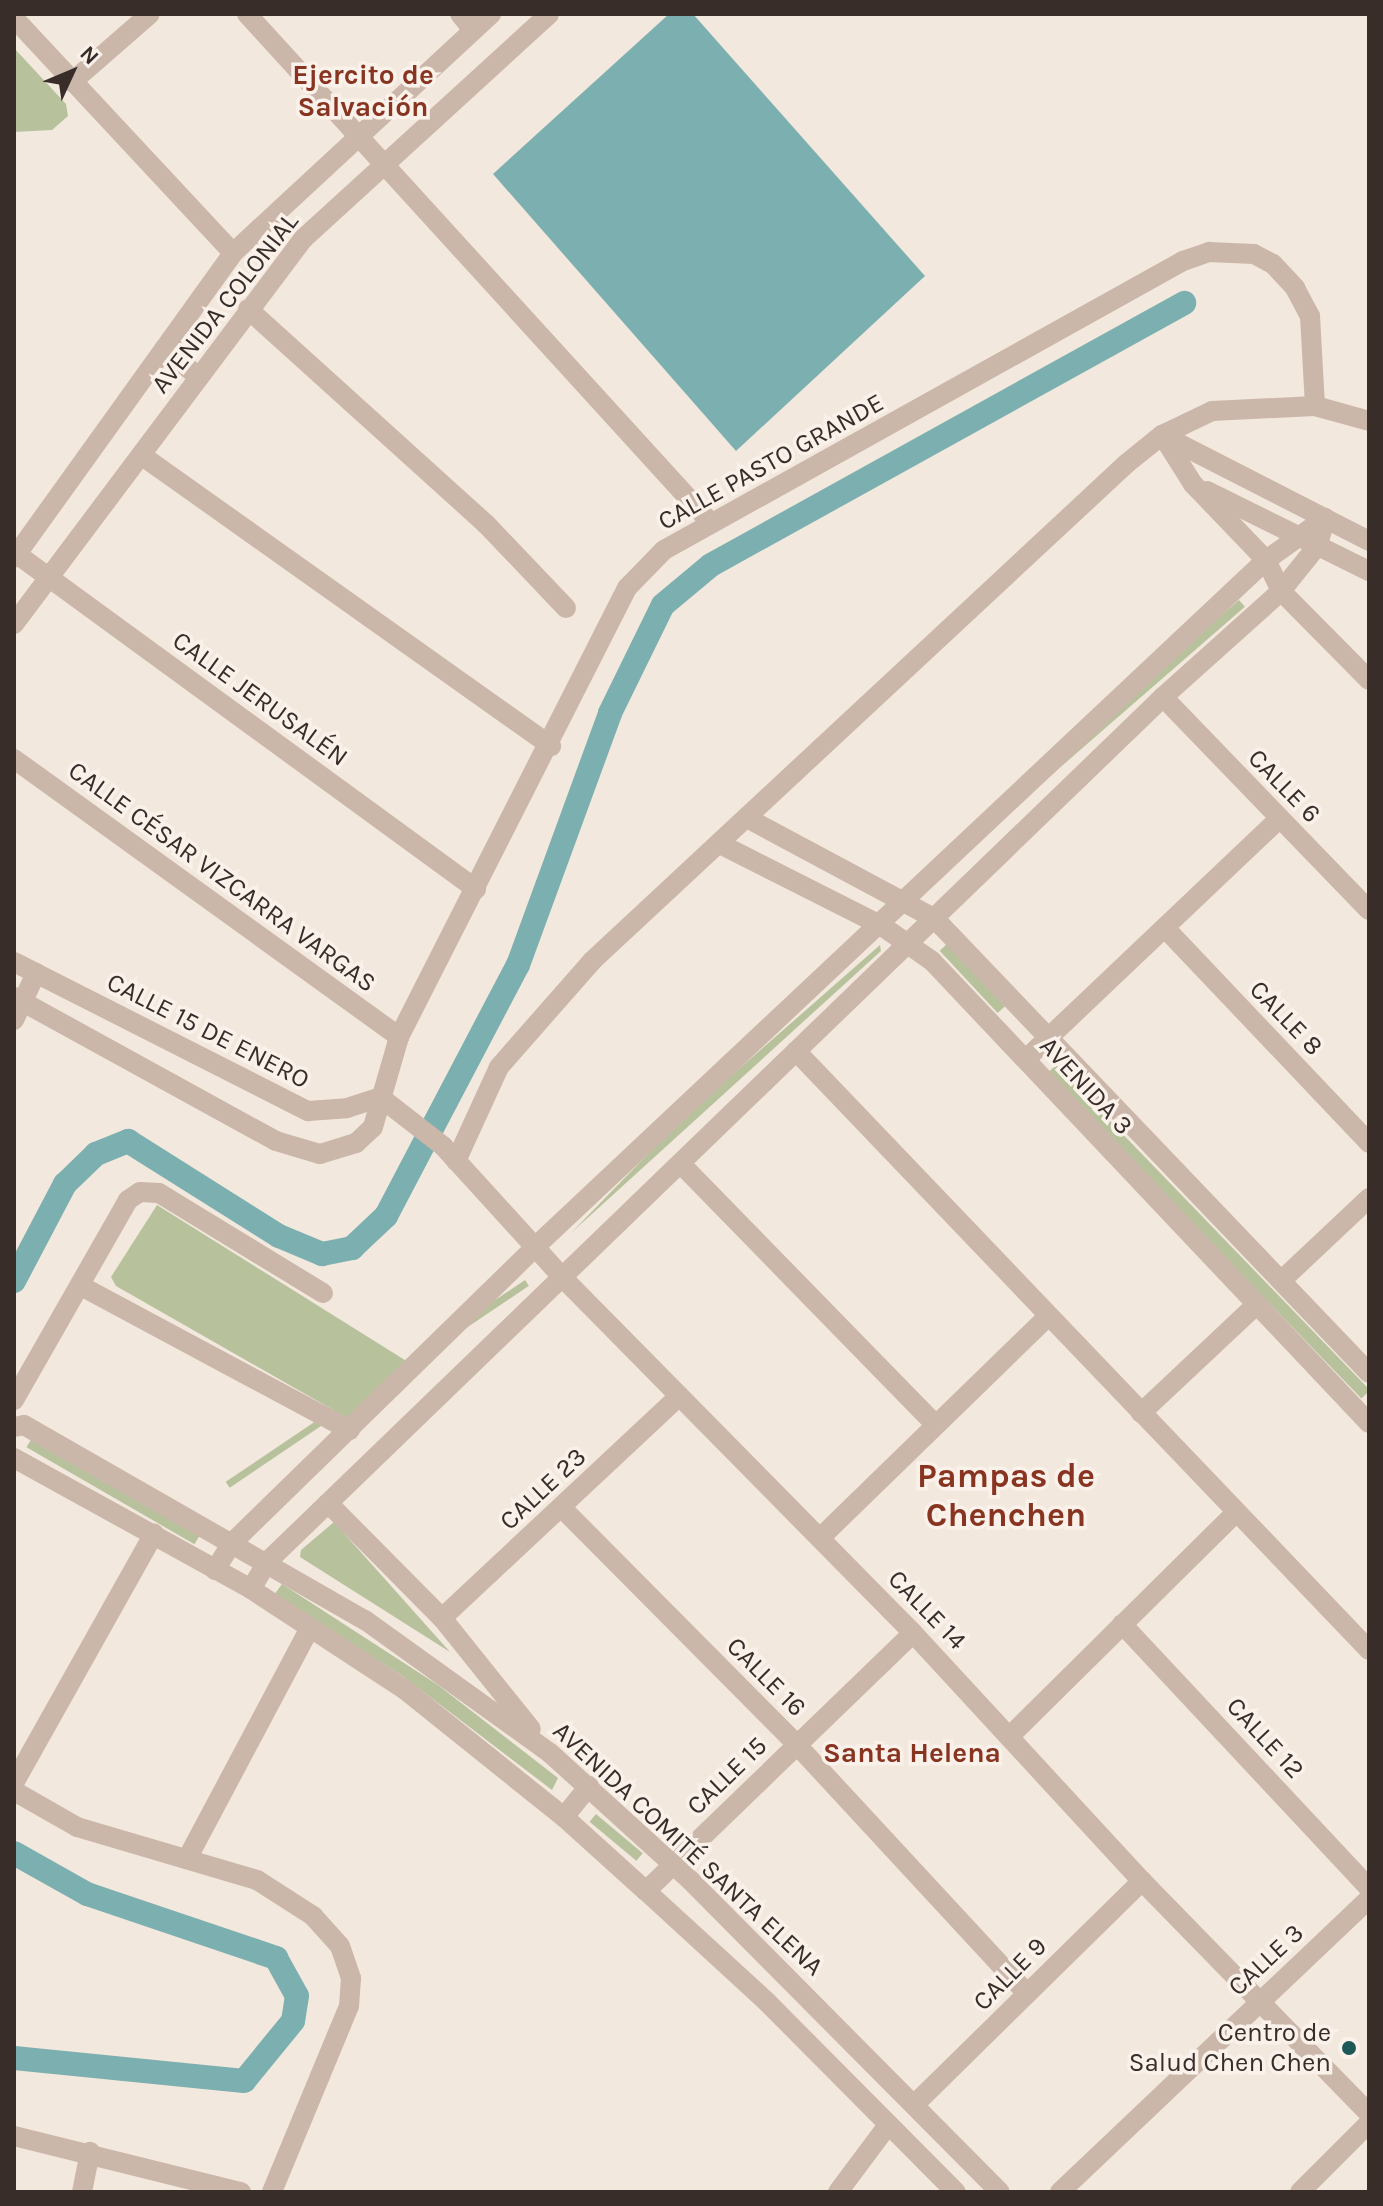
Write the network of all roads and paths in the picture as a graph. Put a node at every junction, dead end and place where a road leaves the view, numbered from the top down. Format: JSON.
{"nodes":[{"id":1,"x":150,"y":14,"type":"edge"},
{"id":2,"x":247,"y":14,"type":"edge"},
{"id":3,"x":491,"y":14,"type":"edge"},
{"id":4,"x":549,"y":14,"type":"edge"},
{"id":5,"x":14,"y":18,"type":"edge"},
{"id":6,"x":466,"y":22,"type":"edge"},
{"id":7,"x":72,"y":82,"type":"junction"},
{"id":8,"x":357,"y":135,"type":"junction"},
{"id":9,"x":383,"y":163,"type":"junction"},
{"id":10,"x":233,"y":253,"type":"junction"},
{"id":11,"x":248,"y":309,"type":"junction"},
{"id":12,"x":164,"y":349,"type":"junction"},
{"id":13,"x":199,"y":377,"type":"junction"},
{"id":14,"x":1315,"y":406,"type":"junction"},
{"id":15,"x":1369,"y":421,"type":"edge"},
{"id":16,"x":1162,"y":435,"type":"junction"},
{"id":17,"x":141,"y":455,"type":"junction"},
{"id":18,"x":1193,"y":484,"type":"junction"},
{"id":19,"x":1325,"y":518,"type":"junction"},
{"id":20,"x":710,"y":522,"type":"junction"},
{"id":21,"x":1309,"y":541,"type":"junction"},
{"id":22,"x":1369,"y":541,"type":"edge"},
{"id":23,"x":15,"y":555,"type":"edge"},
{"id":24,"x":1266,"y":560,"type":"junction"},
{"id":25,"x":1369,"y":571,"type":"edge"},
{"id":26,"x":49,"y":577,"type":"junction"},
{"id":27,"x":1281,"y":591,"type":"junction"},
{"id":28,"x":566,"y":608,"type":"dead end"},
{"id":29,"x":14,"y":624,"type":"edge"},
{"id":30,"x":1369,"y":680,"type":"edge"},
{"id":31,"x":1163,"y":697,"type":"junction"},
{"id":32,"x":551,"y":746,"type":"junction"},
{"id":33,"x":14,"y":759,"type":"edge"},
{"id":34,"x":747,"y":818,"type":"junction"},
{"id":35,"x":1279,"y":819,"type":"junction"},
{"id":36,"x":720,"y":844,"type":"junction"},
{"id":37,"x":476,"y":889,"type":"junction"},
{"id":38,"x":908,"y":902,"type":"junction"},
{"id":39,"x":1369,"y":910,"type":"edge"},
{"id":40,"x":935,"y":919,"type":"junction"},
{"id":41,"x":882,"y":926,"type":"junction"},
{"id":42,"x":1166,"y":929,"type":"junction"},
{"id":43,"x":911,"y":943,"type":"junction"},
{"id":44,"x":14,"y":962,"type":"edge"},
{"id":45,"x":36,"y":973,"type":"junction"},
{"id":46,"x":17,"y":1006,"type":"edge"},
{"id":47,"x":1051,"y":1036,"type":"junction"},
{"id":48,"x":399,"y":1037,"type":"junction"},
{"id":49,"x":796,"y":1051,"type":"junction"},
{"id":50,"x":1026,"y":1059,"type":"junction"},
{"id":51,"x":380,"y":1097,"type":"junction"},
{"id":52,"x":1369,"y":1143,"type":"edge"},
{"id":53,"x":449,"y":1154,"type":"junction"},
{"id":54,"x":681,"y":1164,"type":"junction"},
{"id":55,"x":1369,"y":1198,"type":"edge"},
{"id":56,"x":535,"y":1247,"type":"junction"},
{"id":57,"x":562,"y":1277,"type":"junction"},
{"id":58,"x":1282,"y":1280,"type":"junction"},
{"id":59,"x":81,"y":1286,"type":"junction"},
{"id":60,"x":323,"y":1293,"type":"dead end"},
{"id":61,"x":1257,"y":1304,"type":"junction"},
{"id":62,"x":1048,"y":1316,"type":"junction"},
{"id":63,"x":1369,"y":1373,"type":"edge"},
{"id":64,"x":679,"y":1396,"type":"junction"},
{"id":65,"x":14,"y":1400,"type":"edge"},
{"id":66,"x":1141,"y":1413,"type":"junction"},
{"id":67,"x":1369,"y":1423,"type":"edge"},
{"id":68,"x":935,"y":1424,"type":"junction"},
{"id":69,"x":14,"y":1427,"type":"edge"},
{"id":70,"x":350,"y":1430,"type":"junction"},
{"id":71,"x":14,"y":1458,"type":"edge"},
{"id":72,"x":328,"y":1503,"type":"junction"},
{"id":73,"x":562,"y":1508,"type":"junction"},
{"id":74,"x":1236,"y":1512,"type":"junction"},
{"id":75,"x":154,"y":1534,"type":"junction"},
{"id":76,"x":820,"y":1538,"type":"junction"},
{"id":77,"x":232,"y":1543,"type":"junction"},
{"id":78,"x":267,"y":1562,"type":"junction"},
{"id":79,"x":215,"y":1570,"type":"junction"},
{"id":80,"x":251,"y":1589,"type":"junction"},
{"id":81,"x":442,"y":1618,"type":"junction"},
{"id":82,"x":1122,"y":1624,"type":"junction"},
{"id":83,"x":310,"y":1628,"type":"junction"},
{"id":84,"x":913,"y":1633,"type":"junction"},
{"id":85,"x":1369,"y":1650,"type":"edge"},
{"id":86,"x":1011,"y":1735,"type":"junction"},
{"id":87,"x":797,"y":1745,"type":"junction"},
{"id":88,"x":550,"y":1753,"type":"junction"},
{"id":89,"x":14,"y":1783,"type":"edge"},
{"id":90,"x":589,"y":1786,"type":"junction"},
{"id":91,"x":14,"y":1791,"type":"edge"},
{"id":92,"x":564,"y":1817,"type":"junction"},
{"id":93,"x":187,"y":1859,"type":"junction"},
{"id":94,"x":674,"y":1864,"type":"junction"},
{"id":95,"x":1142,"y":1881,"type":"junction"},
{"id":96,"x":1369,"y":1888,"type":"edge"},
{"id":97,"x":646,"y":1891,"type":"junction"},
{"id":98,"x":1369,"y":1899,"type":"edge"},
{"id":99,"x":1027,"y":1993,"type":"junction"},
{"id":100,"x":1259,"y":2001,"type":"junction"},
{"id":101,"x":916,"y":2103,"type":"junction"},
{"id":102,"x":1369,"y":2114,"type":"edge"},
{"id":103,"x":1369,"y":2123,"type":"edge"},
{"id":104,"x":888,"y":2125,"type":"junction"},
{"id":105,"x":14,"y":2136,"type":"edge"},
{"id":106,"x":90,"y":2152,"type":"junction"},
{"id":107,"x":82,"y":2192,"type":"edge"},
{"id":108,"x":241,"y":2192,"type":"edge"},
{"id":109,"x":272,"y":2192,"type":"edge"},
{"id":110,"x":838,"y":2192,"type":"edge"},
{"id":111,"x":956,"y":2192,"type":"edge"},
{"id":112,"x":1000,"y":2192,"type":"edge"},
{"id":113,"x":1060,"y":2192,"type":"edge"},
{"id":114,"x":1300,"y":2192,"type":"edge"}],
"edges":[{"from":1,"to":7,"type":"street"},
{"from":2,"to":8,"type":"street"},
{"from":3,"to":6,"type":"street","name":"AVENIDA COLONIAL"},
{"from":4,"to":9,"type":"street","name":"AVENIDA COLONIAL"},
{"from":5,"to":7,"type":"street"},
{"from":6,"to":8,"type":"street","name":"AVENIDA COLONIAL"},
{"from":7,"to":10,"type":"street"},
{"from":8,"to":9,"type":"street"},
{"from":8,"to":10,"type":"street","name":"AVENIDA COLONIAL"},
{"from":9,"to":11,"type":"street","name":"AVENIDA COLONIAL"},
{"from":9,"to":20,"type":"street"},
{"from":10,"to":12,"type":"street","name":"AVENIDA COLONIAL"},
{"from":11,"to":13,"type":"street","name":"AVENIDA COLONIAL"},
{"from":11,"to":28,"type":"street"},
{"from":12,"to":13,"type":"street"},
{"from":12,"to":23,"type":"street","name":"AVENIDA COLONIAL"},
{"from":13,"to":17,"type":"street","name":"AVENIDA COLONIAL"},
{"from":14,"to":15,"type":"street"},
{"from":14,"to":16,"type":"street"},
{"from":14,"to":20,"type":"street","name":"CALLE PASTO GRANDE"},
{"from":16,"to":18,"type":"street"},
{"from":16,"to":19,"type":"street"},
{"from":16,"to":34,"type":"street"},
{"from":17,"to":26,"type":"street","name":"AVENIDA COLONIAL"},
{"from":17,"to":32,"type":"street"},
{"from":18,"to":21,"type":"street"},
{"from":18,"to":24,"type":"street"},
{"from":19,"to":21,"type":"street"},
{"from":19,"to":22,"type":"street"},
{"from":20,"to":32,"type":"street","name":"CALLE PASTO GRANDE"},
{"from":21,"to":24,"type":"street"},
{"from":21,"to":25,"type":"street"},
{"from":21,"to":27,"type":"street"},
{"from":23,"to":26,"type":"street","name":"CALLE JERUSALÉN"},
{"from":24,"to":27,"type":"street"},
{"from":24,"to":38,"type":"street"},
{"from":26,"to":29,"type":"street","name":"AVENIDA COLONIAL"},
{"from":26,"to":37,"type":"street","name":"CALLE JERUSALÉN"},
{"from":27,"to":30,"type":"street"},
{"from":27,"to":31,"type":"street"},
{"from":31,"to":35,"type":"street","name":"CALLE 6"},
{"from":31,"to":40,"type":"street"},
{"from":32,"to":37,"type":"street","name":"CALLE PASTO GRANDE"},
{"from":33,"to":48,"type":"street","name":"CALLE CÉSAR VIZCARRA VARGAS"},
{"from":34,"to":36,"type":"street"},
{"from":34,"to":38,"type":"street","name":"AVENIDA 3"},
{"from":35,"to":39,"type":"street","name":"CALLE 6"},
{"from":35,"to":42,"type":"street"},
{"from":36,"to":41,"type":"street","name":"AVENIDA 3"},
{"from":36,"to":53,"type":"street"},
{"from":37,"to":48,"type":"street","name":"CALLE PASTO GRANDE"},
{"from":38,"to":40,"type":"street","name":"AVENIDA 3"},
{"from":38,"to":41,"type":"street"},
{"from":40,"to":43,"type":"street"},
{"from":40,"to":47,"type":"street","name":"AVENIDA 3"},
{"from":41,"to":43,"type":"street","name":"AVENIDA 3"},
{"from":41,"to":56,"type":"street"},
{"from":42,"to":47,"type":"street"},
{"from":42,"to":52,"type":"street","name":"CALLE 8"},
{"from":43,"to":49,"type":"street"},
{"from":43,"to":50,"type":"street","name":"AVENIDA 3"},
{"from":44,"to":45,"type":"street","name":"CALLE 15 DE ENERO"},
{"from":45,"to":46,"type":"street"},
{"from":45,"to":51,"type":"street","name":"CALLE 15 DE ENERO"},
{"from":46,"to":51,"type":"street"},
{"from":47,"to":50,"type":"street"},
{"from":47,"to":58,"type":"street","name":"AVENIDA 3"},
{"from":48,"to":51,"type":"street","name":"CALLE PASTO GRANDE"},
{"from":49,"to":54,"type":"street"},
{"from":49,"to":62,"type":"street"},
{"from":50,"to":61,"type":"street","name":"AVENIDA 3"},
{"from":51,"to":53,"type":"street","name":"CALLE 14"},
{"from":53,"to":56,"type":"street","name":"CALLE 14"},
{"from":54,"to":57,"type":"street"},
{"from":54,"to":68,"type":"street"},
{"from":55,"to":58,"type":"street"},
{"from":56,"to":57,"type":"street","name":"CALLE 14"},
{"from":56,"to":70,"type":"street"},
{"from":57,"to":64,"type":"street","name":"CALLE 14"},
{"from":57,"to":72,"type":"street"},
{"from":58,"to":63,"type":"street","name":"AVENIDA 3"},
{"from":59,"to":60,"type":"street"},
{"from":59,"to":65,"type":"street"},
{"from":59,"to":70,"type":"street"},
{"from":61,"to":66,"type":"street"},
{"from":61,"to":67,"type":"street","name":"AVENIDA 3"},
{"from":62,"to":66,"type":"street"},
{"from":62,"to":68,"type":"street"},
{"from":64,"to":73,"type":"street","name":"CALLE 23"},
{"from":64,"to":76,"type":"street","name":"CALLE 14"},
{"from":66,"to":74,"type":"street"},
{"from":68,"to":76,"type":"street"},
{"from":69,"to":77,"type":"street","name":"AVENIDA COMITÉ SANTA ELENA"},
{"from":70,"to":77,"type":"street"},
{"from":71,"to":75,"type":"street"},
{"from":72,"to":78,"type":"street"},
{"from":72,"to":81,"type":"street"},
{"from":73,"to":81,"type":"street","name":"CALLE 23"},
{"from":73,"to":87,"type":"street","name":"CALLE 16"},
{"from":74,"to":82,"type":"street"},
{"from":74,"to":85,"type":"street"},
{"from":75,"to":79,"type":"street"},
{"from":75,"to":89,"type":"street"},
{"from":76,"to":84,"type":"street","name":"CALLE 14"},
{"from":77,"to":78,"type":"street","name":"AVENIDA COMITÉ SANTA ELENA"},
{"from":77,"to":79,"type":"street"},
{"from":78,"to":80,"type":"street"},
{"from":78,"to":88,"type":"street","name":"AVENIDA COMITÉ SANTA ELENA"},
{"from":79,"to":80,"type":"street"},
{"from":80,"to":83,"type":"street"},
{"from":81,"to":88,"type":"street"},
{"from":82,"to":86,"type":"street"},
{"from":82,"to":96,"type":"street","name":"CALLE 12"},
{"from":83,"to":92,"type":"street"},
{"from":83,"to":93,"type":"street"},
{"from":84,"to":86,"type":"street","name":"CALLE 14"},
{"from":84,"to":87,"type":"street","name":"CALLE 15"},
{"from":86,"to":95,"type":"street","name":"CALLE 14"},
{"from":87,"to":94,"type":"street","name":"CALLE 15"},
{"from":87,"to":99,"type":"street","name":"CALLE 16"},
{"from":88,"to":90,"type":"street","name":"AVENIDA COMITÉ SANTA ELENA"},
{"from":90,"to":92,"type":"street"},
{"from":90,"to":94,"type":"street","name":"AVENIDA COMITÉ SANTA ELENA"},
{"from":91,"to":93,"type":"street"},
{"from":92,"to":97,"type":"street"},
{"from":93,"to":109,"type":"street"},
{"from":94,"to":97,"type":"street","name":"CALLE 15"},
{"from":94,"to":101,"type":"street","name":"AVENIDA COMITÉ SANTA ELENA"},
{"from":95,"to":99,"type":"street","name":"CALLE 9"},
{"from":95,"to":100,"type":"street","name":"CALLE 14"},
{"from":97,"to":104,"type":"street"},
{"from":98,"to":100,"type":"street","name":"CALLE 3"},
{"from":99,"to":101,"type":"street","name":"CALLE 9"},
{"from":100,"to":102,"type":"street","name":"CALLE 14"},
{"from":100,"to":113,"type":"street","name":"CALLE 3"},
{"from":101,"to":112,"type":"street","name":"AVENIDA COMITÉ SANTA ELENA"},
{"from":103,"to":114,"type":"street"},
{"from":104,"to":110,"type":"street"},
{"from":104,"to":111,"type":"street"},
{"from":105,"to":106,"type":"street"},
{"from":106,"to":107,"type":"street"},
{"from":106,"to":108,"type":"street"}]}
